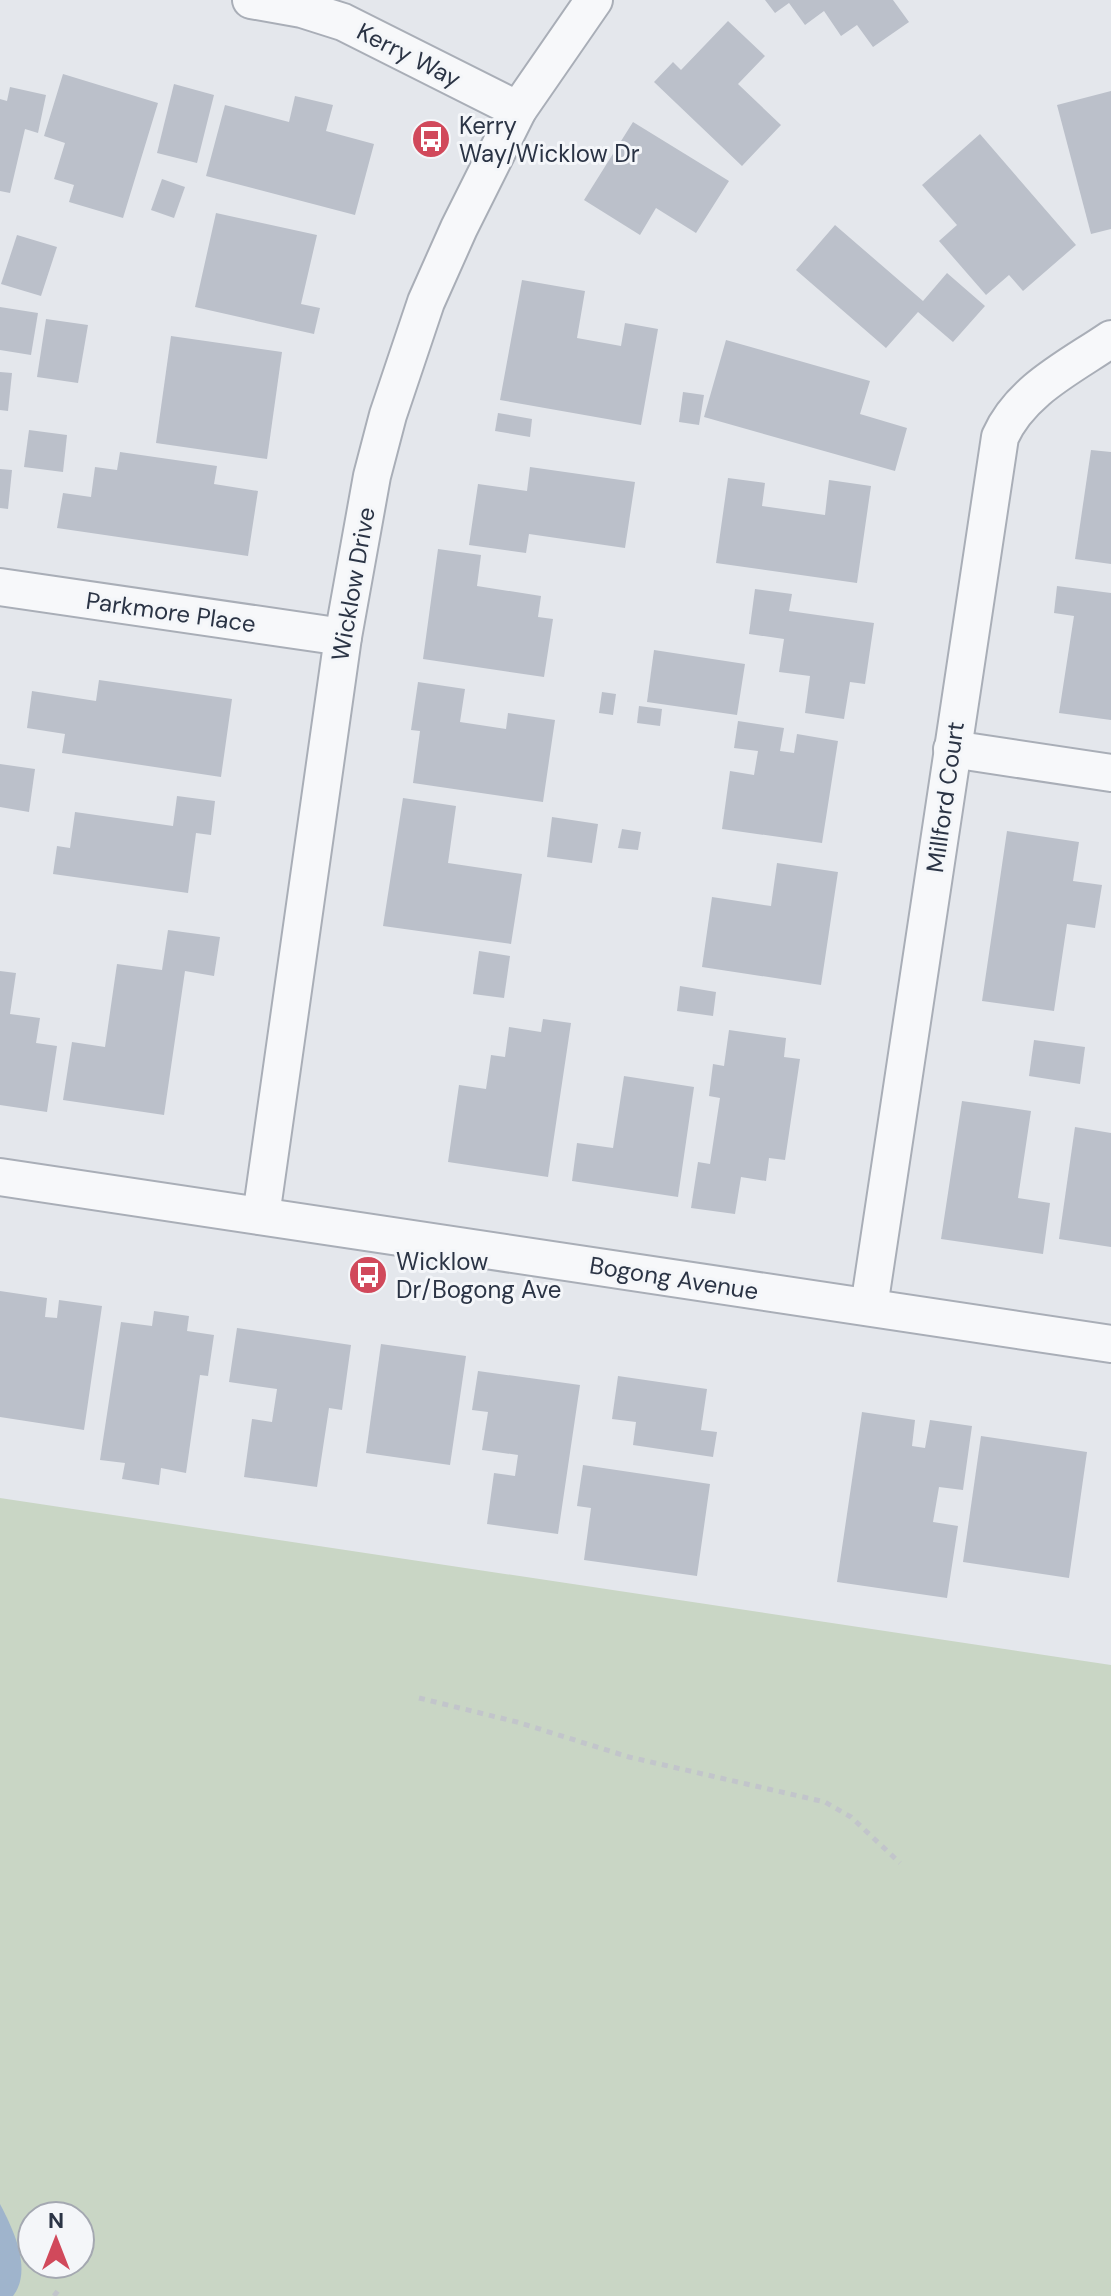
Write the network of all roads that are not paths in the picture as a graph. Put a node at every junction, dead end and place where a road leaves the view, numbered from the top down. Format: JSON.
{"nodes":[{"id":1,"x":251,"y":0,"type":"edge"},
{"id":2,"x":594,"y":0,"type":"edge"},
{"id":3,"x":518,"y":110,"type":"junction"},
{"id":4,"x":1111,"y":339,"type":"edge"},
{"id":5,"x":0,"y":587,"type":"edge"},
{"id":6,"x":343,"y":637,"type":"junction"},
{"id":7,"x":952,"y":749,"type":"junction"},
{"id":8,"x":1111,"y":773,"type":"edge"},
{"id":9,"x":0,"y":1177,"type":"edge"},
{"id":10,"x":261,"y":1216,"type":"junction"},
{"id":11,"x":869,"y":1307,"type":"junction"},
{"id":12,"x":1111,"y":1344,"type":"edge"}],
"edges":[{"from":1,"to":3,"type":"street","name":"Kerry Way"},
{"from":2,"to":3,"type":"street","name":"Wicklow Drive"},
{"from":3,"to":6,"type":"street","name":"Wicklow Drive"},
{"from":4,"to":7,"type":"street","name":"Millford Court"},
{"from":5,"to":6,"type":"street","name":"Parkmore Place"},
{"from":6,"to":10,"type":"street","name":"Wicklow Drive"},
{"from":7,"to":8,"type":"street"},
{"from":7,"to":11,"type":"street","name":"Millford Court"},
{"from":9,"to":10,"type":"street","name":"Bogong Avenue"},
{"from":10,"to":11,"type":"street","name":"Bogong Avenue"},
{"from":11,"to":12,"type":"street","name":"Bogong Avenue"}]}
